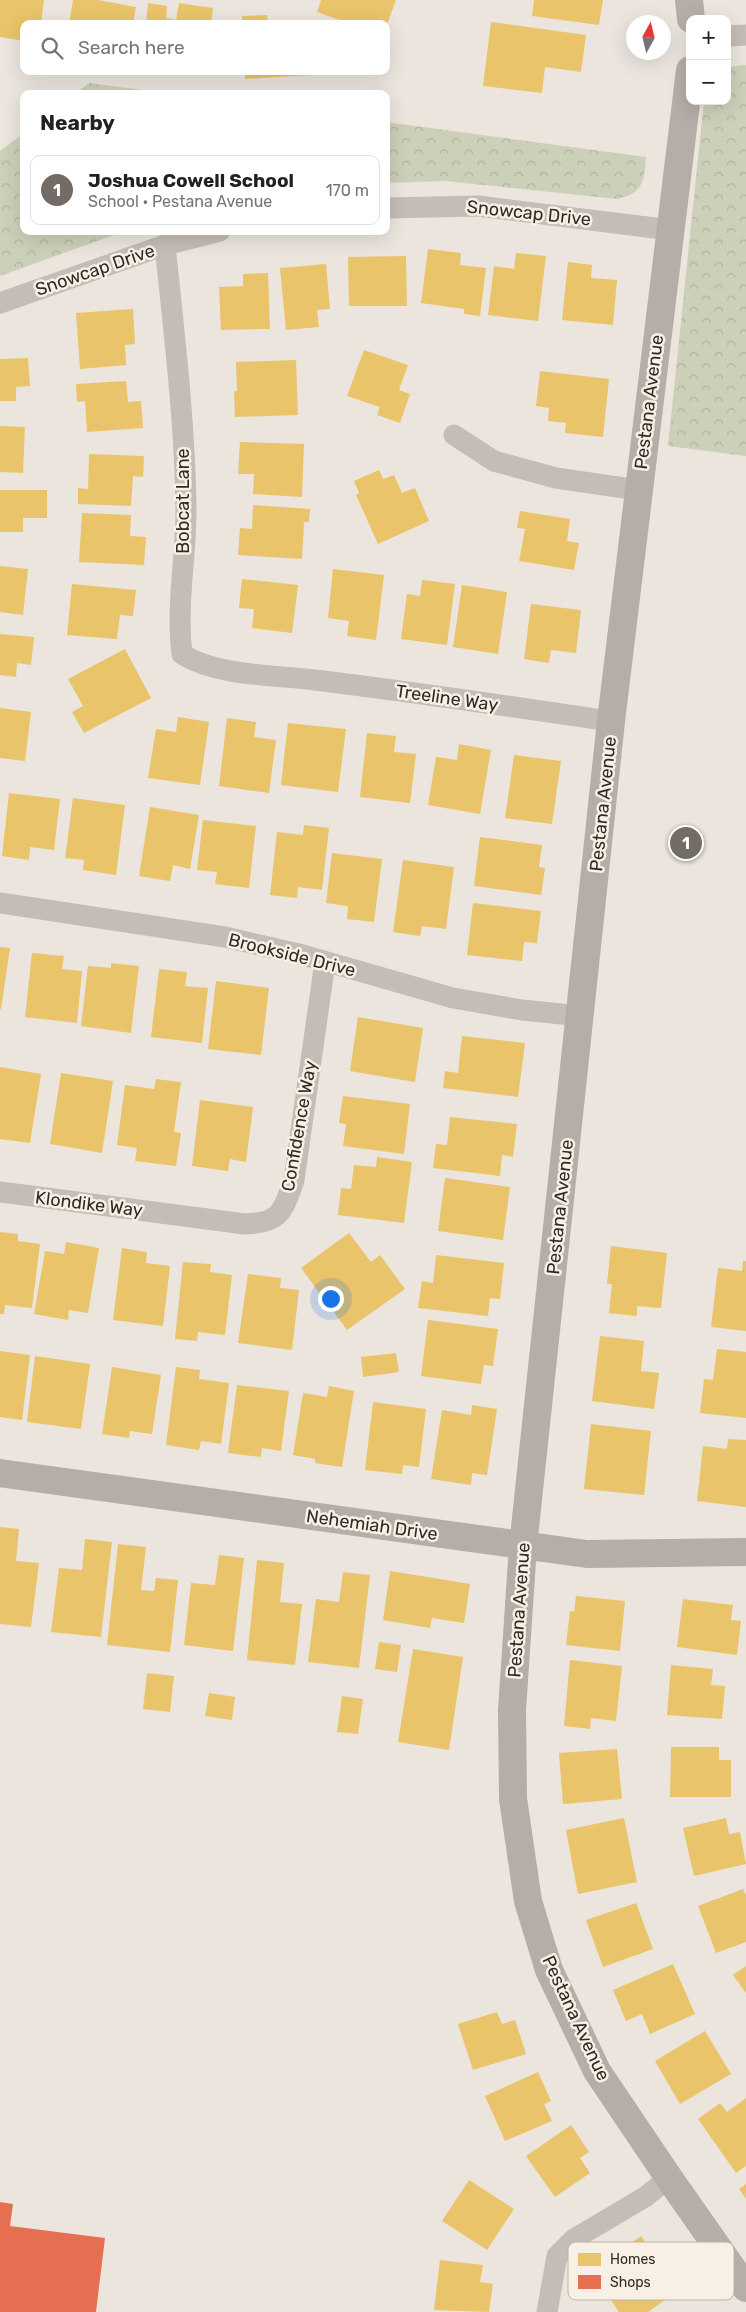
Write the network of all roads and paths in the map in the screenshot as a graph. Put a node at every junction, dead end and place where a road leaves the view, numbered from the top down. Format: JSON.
{"nodes":[{"id":1,"x":689,"y":0,"type":"edge"},
{"id":2,"x":691,"y":15,"type":"edge"},
{"id":3,"x":746,"y":35,"type":"edge"},
{"id":4,"x":731,"y":36,"type":"edge"},
{"id":5,"x":686,"y":104,"type":"edge"},
{"id":6,"x":390,"y":208,"type":"edge"},
{"id":7,"x":671,"y":230,"type":"junction"},
{"id":8,"x":204,"y":235,"type":"edge"},
{"id":9,"x":165,"y":245,"type":"junction"},
{"id":10,"x":0,"y":303,"type":"edge"},
{"id":11,"x":454,"y":435,"type":"dead end"},
{"id":12,"x":638,"y":490,"type":"junction"},
{"id":13,"x":282,"y":676,"type":"joint"},
{"id":14,"x":611,"y":720,"type":"junction"},
{"id":15,"x":0,"y":904,"type":"edge"},
{"id":16,"x":325,"y":962,"type":"junction"},
{"id":17,"x":581,"y":1016,"type":"junction"},
{"id":18,"x":0,"y":1192,"type":"edge"},
{"id":19,"x":178,"y":1215,"type":"joint"},
{"id":20,"x":0,"y":1473,"type":"edge"},
{"id":21,"x":523,"y":1546,"type":"junction"},
{"id":22,"x":746,"y":1552,"type":"edge"},
{"id":23,"x":669,"y":2178,"type":"junction"},
{"id":24,"x":571,"y":2242,"type":"edge"},
{"id":25,"x":714,"y":2242,"type":"edge"},
{"id":26,"x":568,"y":2245,"type":"edge"},
{"id":27,"x":734,"y":2271,"type":"edge"},
{"id":28,"x":746,"y":2288,"type":"edge"},
{"id":29,"x":547,"y":2312,"type":"edge"}],
"edges":[{"from":1,"to":2,"type":"street"},
{"from":3,"to":4,"type":"street"},
{"from":5,"to":7,"type":"street","name":"Pestana Avenue"},
{"from":6,"to":7,"type":"street","name":"Snowcap Drive"},
{"from":7,"to":12,"type":"street","name":"Pestana Avenue"},
{"from":8,"to":9,"type":"street","name":"Snowcap Drive"},
{"from":9,"to":10,"type":"street","name":"Snowcap Drive"},
{"from":9,"to":13,"type":"street","name":"Bobcat Lane"},
{"from":11,"to":12,"type":"street"},
{"from":12,"to":14,"type":"street","name":"Pestana Avenue"},
{"from":13,"to":14,"type":"street","name":"Treeline Way"},
{"from":14,"to":17,"type":"street","name":"Pestana Avenue"},
{"from":15,"to":16,"type":"street","name":"Brookside Drive"},
{"from":16,"to":17,"type":"street","name":"Brookside Drive"},
{"from":16,"to":19,"type":"street","name":"Confidence Way"},
{"from":17,"to":21,"type":"street","name":"Pestana Avenue"},
{"from":18,"to":19,"type":"street","name":"Klondike Way"},
{"from":20,"to":21,"type":"street","name":"Nehemiah Drive"},
{"from":21,"to":22,"type":"street","name":"Nehemiah Drive"},
{"from":21,"to":23,"type":"street","name":"Pestana Avenue"},
{"from":23,"to":24,"type":"street"},
{"from":23,"to":25,"type":"street","name":"Pestana Avenue"},
{"from":26,"to":29,"type":"street"},
{"from":27,"to":28,"type":"street","name":"Pestana Avenue"}]}
